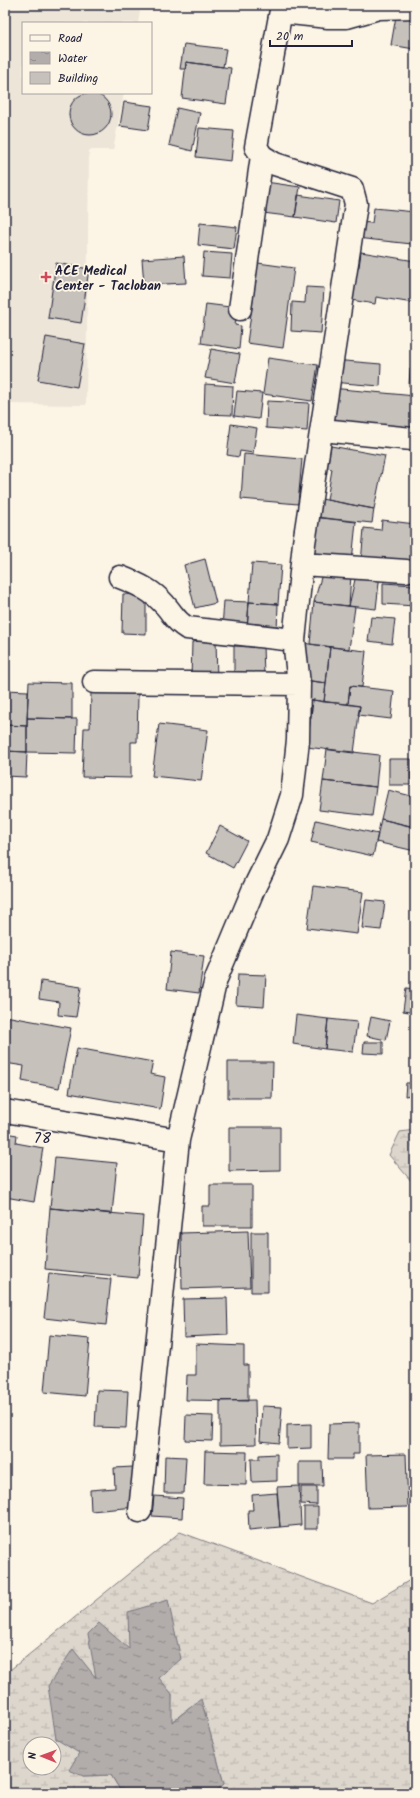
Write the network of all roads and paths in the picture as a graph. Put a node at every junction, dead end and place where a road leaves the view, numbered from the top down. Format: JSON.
{"nodes":[{"id":1,"x":415,"y":7,"type":"edge"},
{"id":2,"x":281,"y":9,"type":"edge"},
{"id":3,"x":262,"y":156,"type":"junction"},
{"id":4,"x":240,"y":309,"type":"dead end"},
{"id":5,"x":322,"y":430,"type":"junction"},
{"id":6,"x":412,"y":439,"type":"dead end"},
{"id":7,"x":302,"y":564,"type":"junction"},
{"id":8,"x":406,"y":571,"type":"dead end"},
{"id":9,"x":120,"y":577,"type":"dead end"},
{"id":10,"x":294,"y":640,"type":"junction"},
{"id":11,"x":94,"y":682,"type":"dead end"},
{"id":12,"x":299,"y":684,"type":"junction"},
{"id":13,"x":5,"y":1111,"type":"edge"},
{"id":14,"x":178,"y":1140,"type":"junction"},
{"id":15,"x":140,"y":1511,"type":"dead end"}],
"edges":[{"from":1,"to":2,"type":"street"},
{"from":2,"to":3,"type":"street"},
{"from":3,"to":4,"type":"street"},
{"from":3,"to":5,"type":"street"},
{"from":5,"to":6,"type":"street"},
{"from":5,"to":7,"type":"street"},
{"from":7,"to":8,"type":"street"},
{"from":7,"to":10,"type":"street"},
{"from":9,"to":10,"type":"street"},
{"from":10,"to":12,"type":"street"},
{"from":11,"to":12,"type":"street"},
{"from":12,"to":14,"type":"street"},
{"from":13,"to":14,"type":"street"},
{"from":14,"to":15,"type":"street"}]}
